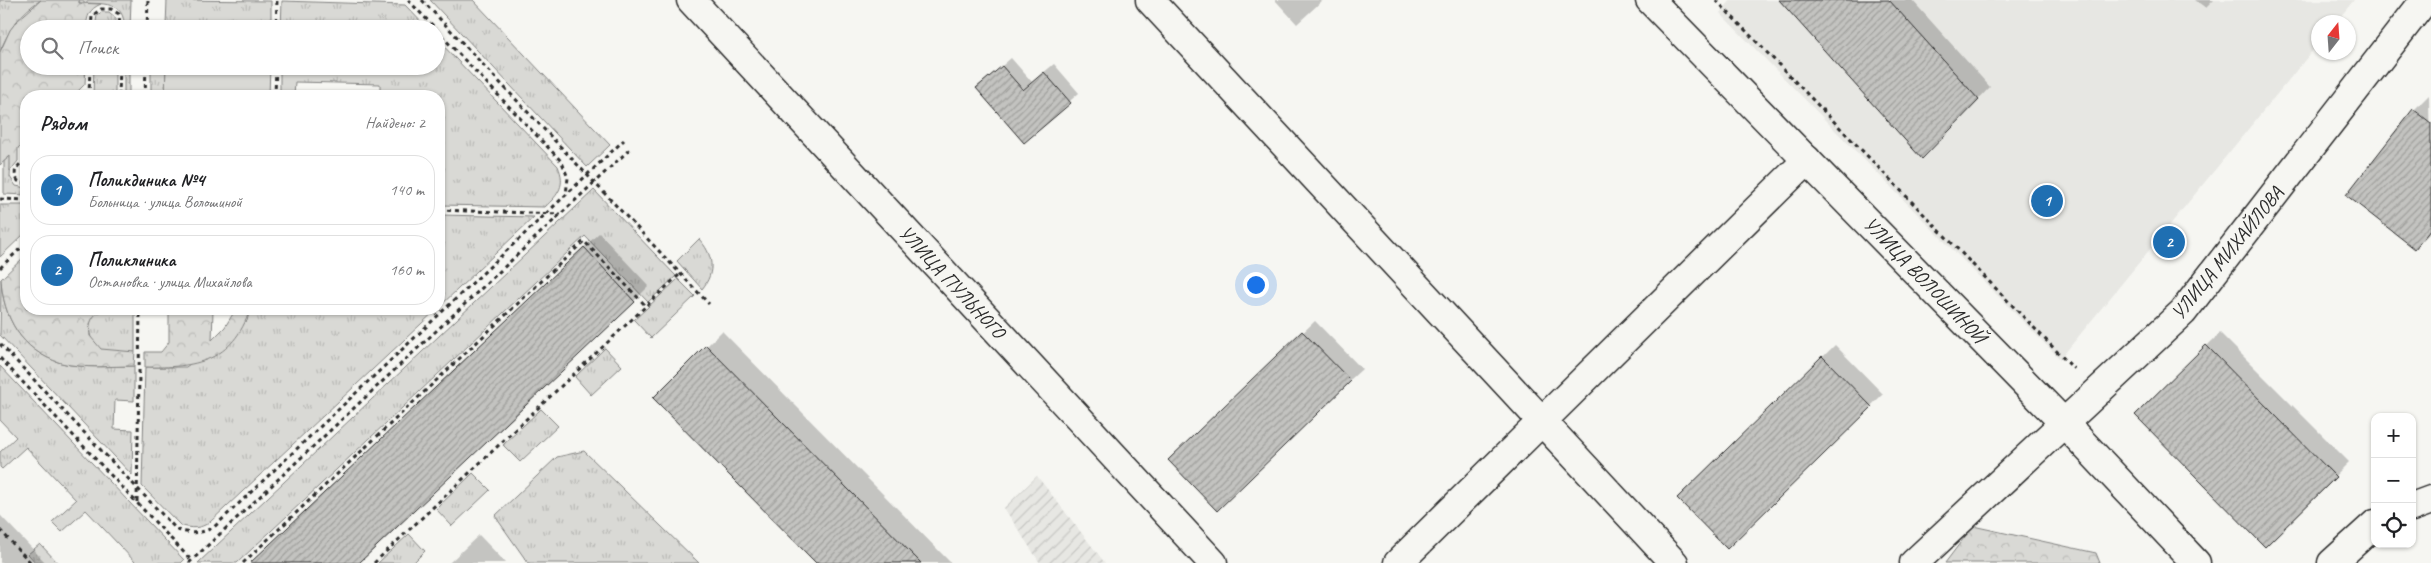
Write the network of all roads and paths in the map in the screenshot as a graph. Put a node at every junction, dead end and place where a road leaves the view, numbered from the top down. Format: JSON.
{"nodes":[{"id":1,"x":148,"y":0,"type":"edge"},
{"id":2,"x":277,"y":0,"type":"edge"},
{"id":3,"x":408,"y":0,"type":"edge"},
{"id":4,"x":422,"y":0,"type":"edge"},
{"id":5,"x":691,"y":0,"type":"edge"},
{"id":6,"x":1150,"y":0,"type":"edge"},
{"id":7,"x":1650,"y":0,"type":"edge"},
{"id":8,"x":1716,"y":0,"type":"edge"},
{"id":9,"x":2425,"y":0,"type":"edge"},
{"id":10,"x":92,"y":20,"type":"edge"},
{"id":11,"x":119,"y":20,"type":"edge"},
{"id":12,"x":147,"y":20,"type":"edge"},
{"id":13,"x":276,"y":20,"type":"edge"},
{"id":14,"x":427,"y":20,"type":"edge"},
{"id":15,"x":441,"y":20,"type":"edge"},
{"id":16,"x":445,"y":24,"type":"edge"},
{"id":17,"x":445,"y":38,"type":"edge"},
{"id":18,"x":90,"y":75,"type":"edge"},
{"id":19,"x":120,"y":75,"type":"edge"},
{"id":20,"x":146,"y":75,"type":"edge"},
{"id":21,"x":276,"y":75,"type":"edge"},
{"id":22,"x":89,"y":90,"type":"edge"},
{"id":23,"x":119,"y":90,"type":"edge"},
{"id":24,"x":145,"y":90,"type":"edge"},
{"id":25,"x":275,"y":90,"type":"edge"},
{"id":26,"x":624,"y":140,"type":"dead end"},
{"id":27,"x":631,"y":148,"type":"dead end"},
{"id":28,"x":1807,"y":160,"type":"junction"},
{"id":29,"x":20,"y":165,"type":"edge"},
{"id":30,"x":587,"y":175,"type":"junction"},
{"id":31,"x":20,"y":182,"type":"edge"},
{"id":32,"x":594,"y":182,"type":"junction"},
{"id":33,"x":566,"y":195,"type":"junction"},
{"id":34,"x":0,"y":199,"type":"edge"},
{"id":35,"x":20,"y":200,"type":"edge"},
{"id":36,"x":445,"y":210,"type":"edge"},
{"id":37,"x":546,"y":213,"type":"junction"},
{"id":38,"x":561,"y":214,"type":"junction"},
{"id":39,"x":20,"y":249,"type":"edge"},
{"id":40,"x":0,"y":268,"type":"edge"},
{"id":41,"x":680,"y":274,"type":"junction"},
{"id":42,"x":709,"y":304,"type":"dead end"},
{"id":43,"x":646,"y":306,"type":"junction"},
{"id":44,"x":445,"y":309,"type":"edge"},
{"id":45,"x":140,"y":315,"type":"edge"},
{"id":46,"x":438,"y":315,"type":"edge"},
{"id":47,"x":0,"y":344,"type":"edge"},
{"id":48,"x":0,"y":358,"type":"edge"},
{"id":49,"x":2097,"y":393,"type":"junction"},
{"id":50,"x":1542,"y":421,"type":"junction"},
{"id":51,"x":2064,"y":423,"type":"junction"},
{"id":52,"x":136,"y":487,"type":"junction"},
{"id":53,"x":2431,"y":500,"type":"edge"},
{"id":54,"x":136,"y":502,"type":"junction"},
{"id":55,"x":2416,"y":506,"type":"edge"},
{"id":56,"x":2371,"y":528,"type":"edge"},
{"id":57,"x":0,"y":530,"type":"edge"},
{"id":58,"x":190,"y":562,"type":"edge"},
{"id":59,"x":31,"y":563,"type":"edge"},
{"id":60,"x":243,"y":563,"type":"edge"},
{"id":61,"x":374,"y":563,"type":"edge"},
{"id":62,"x":1213,"y":563,"type":"edge"},
{"id":63,"x":1398,"y":563,"type":"edge"},
{"id":64,"x":1674,"y":563,"type":"edge"},
{"id":65,"x":1914,"y":563,"type":"edge"},
{"id":66,"x":2196,"y":563,"type":"edge"},
{"id":67,"x":2332,"y":563,"type":"edge"}],
"edges":[{"from":1,"to":12,"type":"path"},
{"from":2,"to":13,"type":"path"},
{"from":3,"to":14,"type":"path"},
{"from":4,"to":15,"type":"path"},
{"from":5,"to":62,"type":"street","name":"УЛИЦА ПУЛЬНОГО"},
{"from":6,"to":50,"type":"street"},
{"from":7,"to":28,"type":"street","name":"УЛИЦА ВОЛОШИНОЙ"},
{"from":8,"to":49,"type":"path"},
{"from":9,"to":49,"type":"street","name":"УЛИЦА МИХАЙЛОВА"},
{"from":10,"to":11,"type":"path"},
{"from":16,"to":30,"type":"path"},
{"from":17,"to":33,"type":"path"},
{"from":18,"to":22,"type":"path"},
{"from":19,"to":23,"type":"path"},
{"from":20,"to":24,"type":"path"},
{"from":21,"to":25,"type":"path"},
{"from":26,"to":30,"type":"path"},
{"from":27,"to":32,"type":"path"},
{"from":28,"to":50,"type":"street"},
{"from":28,"to":51,"type":"street","name":"УЛИЦА ВОЛОШИНОЙ"},
{"from":29,"to":31,"type":"path"},
{"from":30,"to":32,"type":"path"},
{"from":30,"to":33,"type":"path"},
{"from":32,"to":38,"type":"path"},
{"from":32,"to":41,"type":"path"},
{"from":33,"to":37,"type":"path"},
{"from":34,"to":35,"type":"path"},
{"from":36,"to":37,"type":"path"},
{"from":37,"to":38,"type":"path"},
{"from":37,"to":44,"type":"path"},
{"from":38,"to":58,"type":"path"},
{"from":39,"to":40,"type":"path"},
{"from":41,"to":42,"type":"path"},
{"from":41,"to":43,"type":"path"},
{"from":43,"to":60,"type":"path"},
{"from":43,"to":61,"type":"path"},
{"from":45,"to":52,"type":"path"},
{"from":46,"to":52,"type":"path"},
{"from":47,"to":52,"type":"path"},
{"from":48,"to":54,"type":"path"},
{"from":49,"to":51,"type":"street","name":"УЛИЦА МИХАЙЛОВА"},
{"from":50,"to":63,"type":"street"},
{"from":50,"to":64,"type":"street"},
{"from":51,"to":65,"type":"street","name":"УЛИЦА МИХАЙЛОВА"},
{"from":51,"to":66,"type":"street","name":"УЛИЦА ВОЛОШИНОЙ"},
{"from":52,"to":54,"type":"path"},
{"from":53,"to":55,"type":"street"},
{"from":54,"to":58,"type":"path"},
{"from":56,"to":67,"type":"street"},
{"from":57,"to":59,"type":"path"}]}
